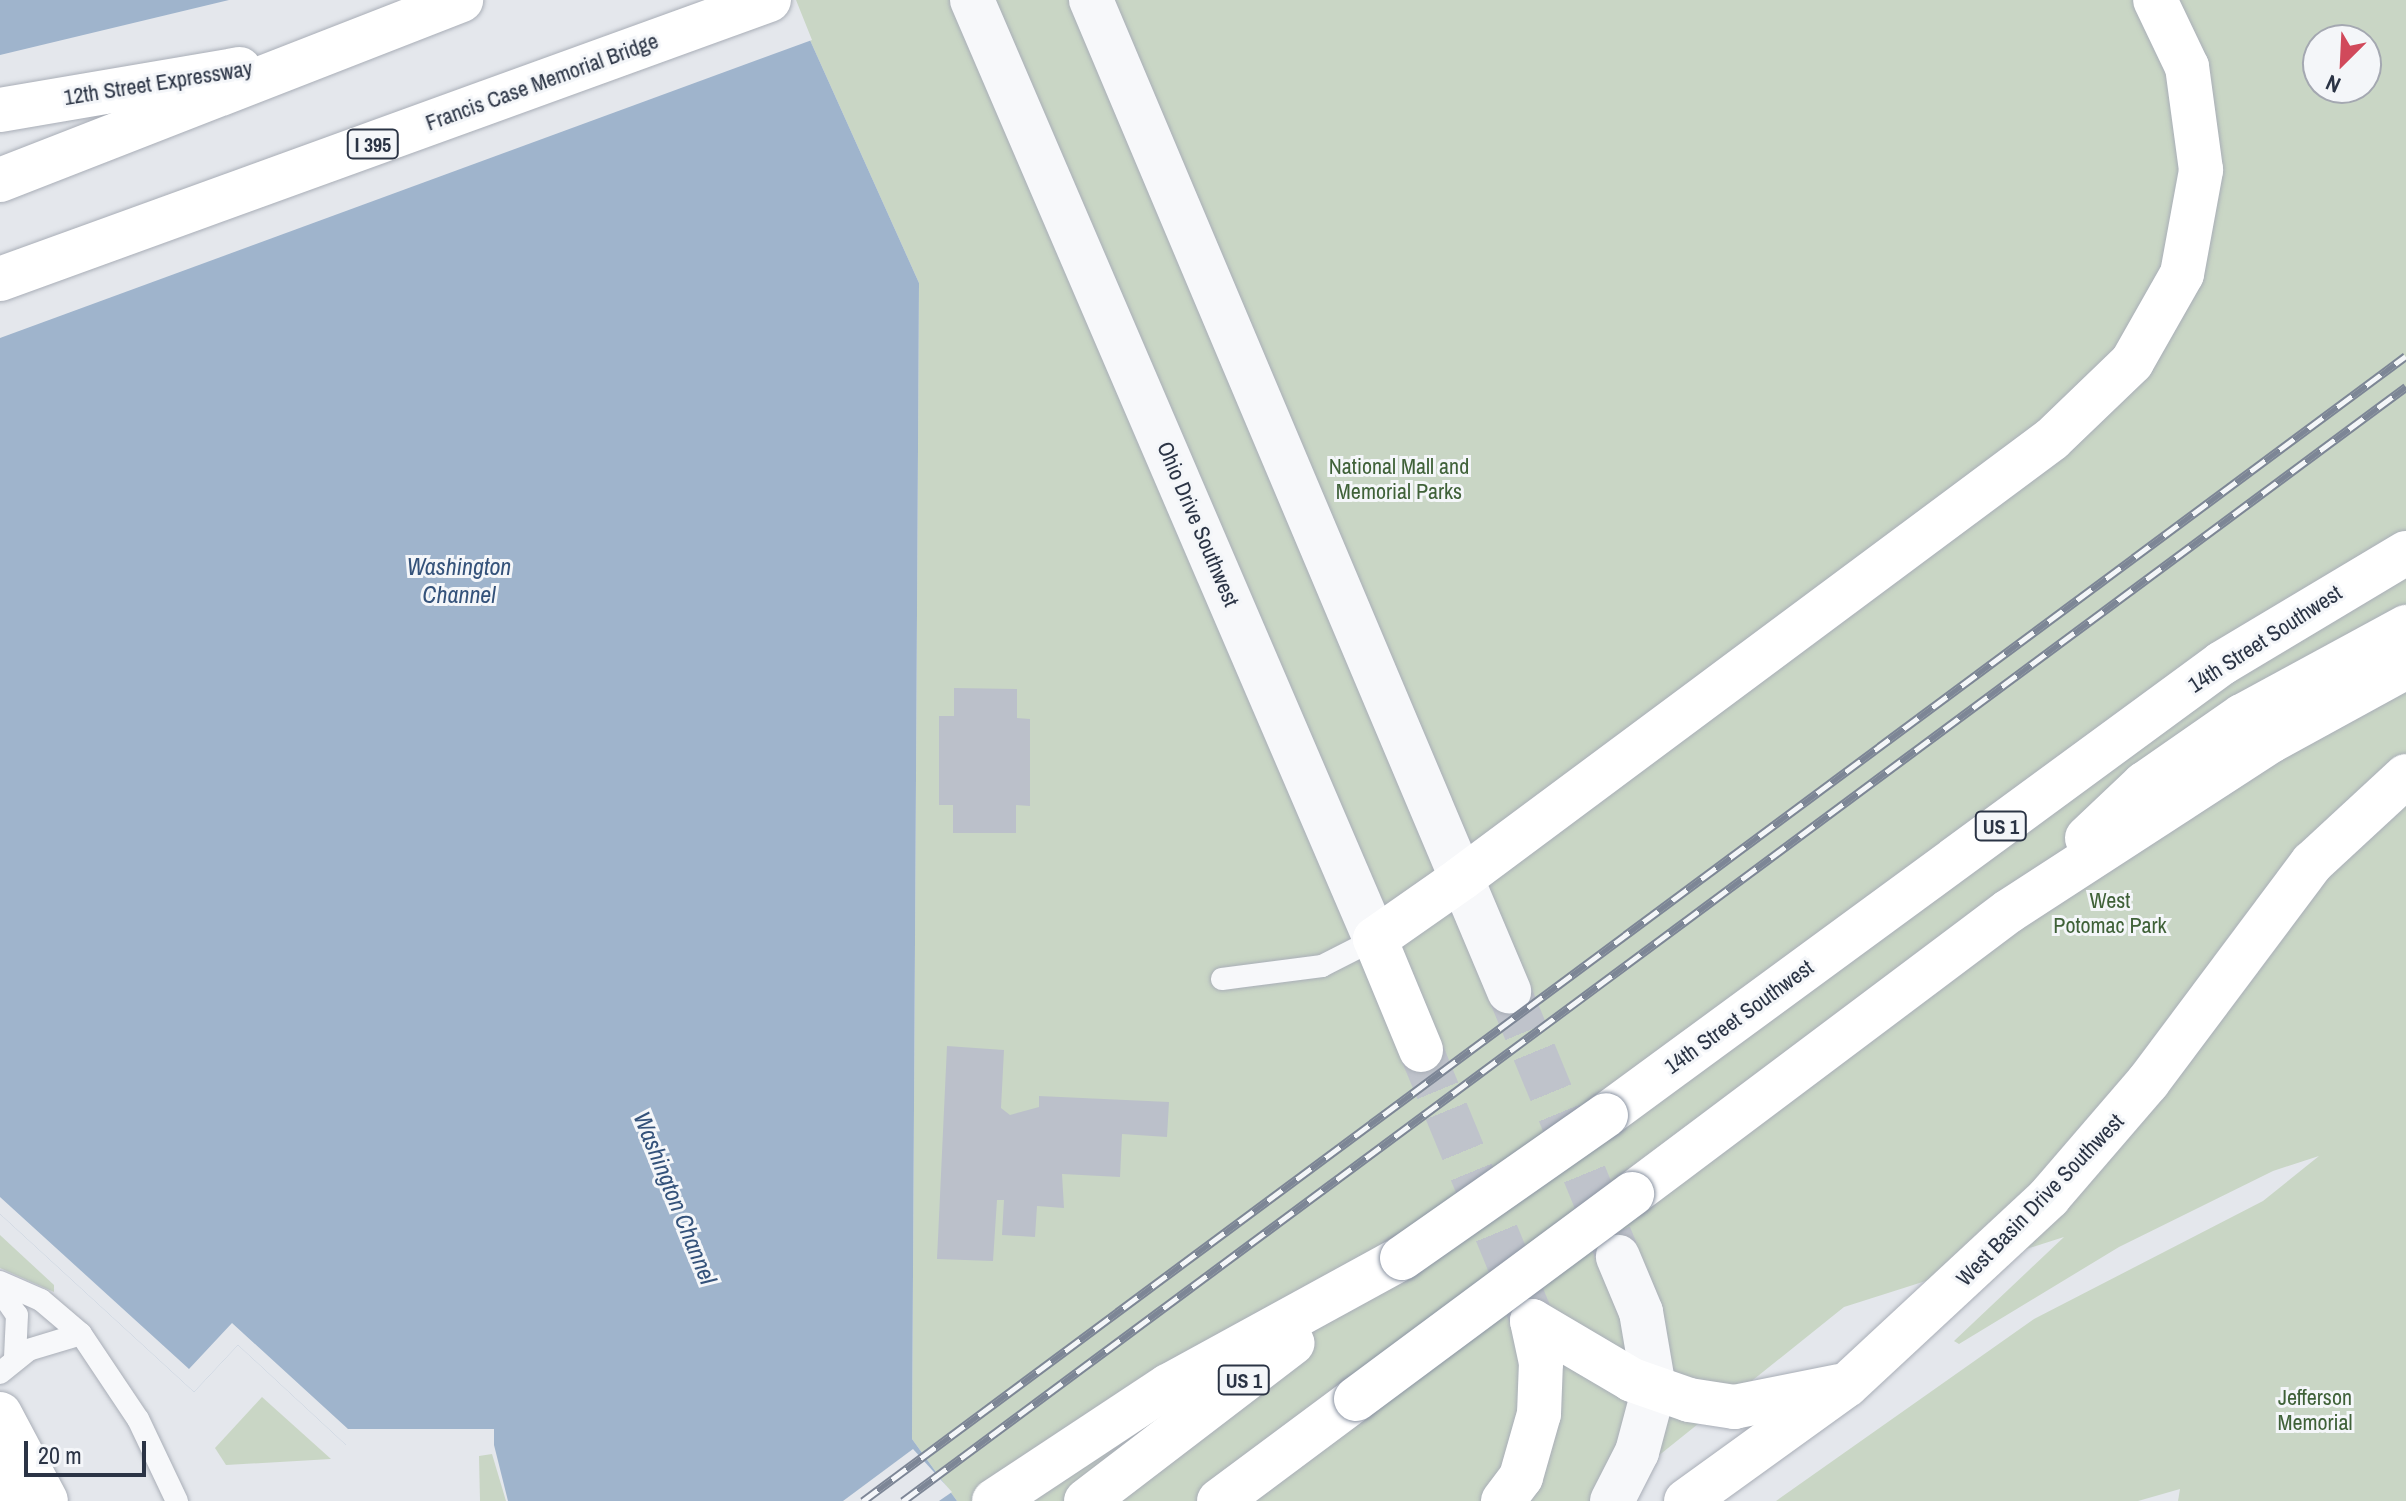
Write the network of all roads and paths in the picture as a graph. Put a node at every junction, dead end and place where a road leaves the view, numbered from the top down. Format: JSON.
{"nodes":[{"id":1,"x":461,"y":0,"type":"edge"},
{"id":2,"x":805,"y":0,"type":"edge"},
{"id":3,"x":972,"y":0,"type":"edge"},
{"id":4,"x":1091,"y":0,"type":"edge"},
{"id":5,"x":2155,"y":0,"type":"edge"},
{"id":6,"x":757,"y":4,"type":"edge"},
{"id":7,"x":317,"y":56,"type":"junction"},
{"id":8,"x":0,"y":110,"type":"edge"},
{"id":9,"x":0,"y":180,"type":"edge"},
{"id":10,"x":0,"y":279,"type":"edge"},
{"id":11,"x":2406,"y":553,"type":"edge"},
{"id":12,"x":2406,"y":627,"type":"edge"},
{"id":13,"x":2406,"y":667,"type":"edge"},
{"id":14,"x":2406,"y":776,"type":"edge"},
{"id":15,"x":1462,"y":878,"type":"junction"},
{"id":16,"x":2009,"y":911,"type":"junction"},
{"id":17,"x":1375,"y":939,"type":"junction"},
{"id":18,"x":1222,"y":979,"type":"dead end"},
{"id":19,"x":1509,"y":991,"type":"tunnel mouth"},
{"id":20,"x":1421,"y":1050,"type":"tunnel mouth"},
{"id":21,"x":1618,"y":1257,"type":"tunnel mouth"},
{"id":22,"x":1402,"y":1258,"type":"junction"},
{"id":23,"x":0,"y":1282,"type":"edge"},
{"id":24,"x":0,"y":1291,"type":"edge"},
{"id":25,"x":81,"y":1334,"type":"junction"},
{"id":26,"x":7,"y":1365,"type":"edge"},
{"id":27,"x":1847,"y":1385,"type":"junction"},
{"id":28,"x":1654,"y":1388,"type":"junction"},
{"id":29,"x":0,"y":1414,"type":"edge"},
{"id":30,"x":0,"y":1477,"type":"edge"},
{"id":31,"x":17,"y":1501,"type":"edge"},
{"id":32,"x":46,"y":1501,"type":"edge"},
{"id":33,"x":177,"y":1501,"type":"edge"},
{"id":34,"x":994,"y":1501,"type":"edge"},
{"id":35,"x":1086,"y":1501,"type":"edge"},
{"id":36,"x":1219,"y":1501,"type":"edge"},
{"id":37,"x":1503,"y":1501,"type":"edge"},
{"id":38,"x":1612,"y":1501,"type":"edge"},
{"id":39,"x":1686,"y":1501,"type":"edge"}],
"edges":[{"from":1,"to":7,"type":"main road"},
{"from":2,"to":6,"type":"main road","name":"Francis Case Memorial Bridge"},
{"from":3,"to":17,"type":"street","name":"Ohio Drive Southwest"},
{"from":4,"to":15,"type":"street"},
{"from":5,"to":15,"type":"main road"},
{"from":6,"to":10,"type":"main road","name":"Francis Case Memorial Bridge","number":"I 395"},
{"from":7,"to":8,"type":"main road","name":"12th Street Expressway"},
{"from":7,"to":9,"type":"main road"},
{"from":11,"to":22,"type":"main road","name":"14th Street Southwest","number":"US 1","bridge":true},
{"from":12,"to":16,"type":"main road"},
{"from":13,"to":16,"type":"main road"},
{"from":14,"to":27,"type":"main road","name":"West Basin Drive Southwest"},
{"from":15,"to":17,"type":"main road"},
{"from":15,"to":19,"type":"street"},
{"from":16,"to":36,"type":"main road","bridge":true},
{"from":17,"to":18,"type":"lane"},
{"from":17,"to":20,"type":"main road","name":"Ohio Drive Southwest"},
{"from":21,"to":28,"type":"street"},
{"from":22,"to":34,"type":"main road"},
{"from":22,"to":35,"type":"main road","name":"14th Street Southwest","number":"US 1"},
{"from":23,"to":25,"type":"lane"},
{"from":24,"to":26,"type":"lane"},
{"from":25,"to":26,"type":"lane"},
{"from":25,"to":33,"type":"lane"},
{"from":27,"to":28,"type":"main road"},
{"from":27,"to":39,"type":"main road","name":"West Basin Drive Southwest"},
{"from":28,"to":37,"type":"main road"},
{"from":28,"to":38,"type":"street"},
{"from":29,"to":32,"type":"main road"},
{"from":30,"to":31,"type":"main road"}]}
